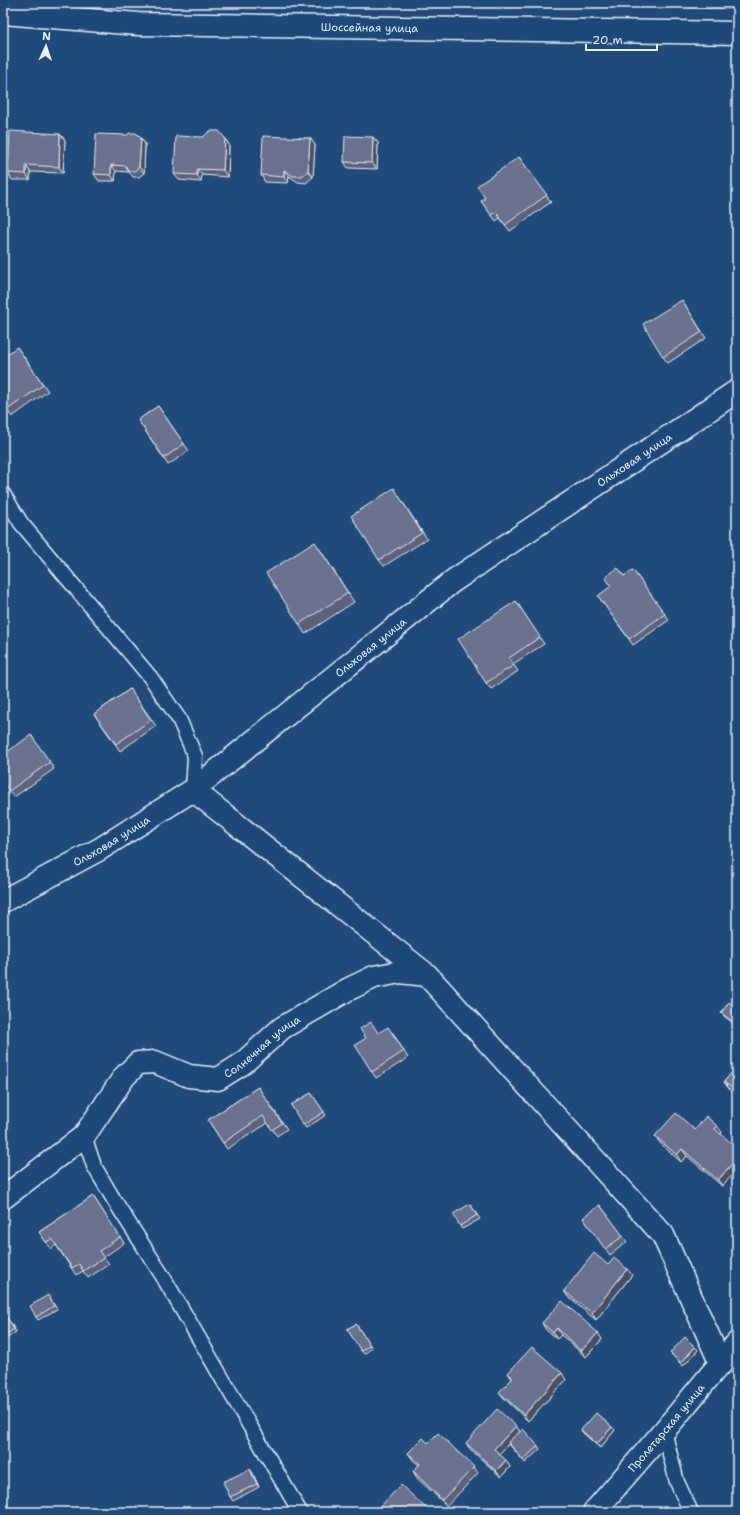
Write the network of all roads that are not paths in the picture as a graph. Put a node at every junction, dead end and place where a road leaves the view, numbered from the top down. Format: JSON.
{"nodes":[{"id":1,"x":3,"y":13,"type":"edge"},
{"id":2,"x":737,"y":33,"type":"edge"},
{"id":3,"x":737,"y":390,"type":"edge"},
{"id":4,"x":3,"y":494,"type":"edge"},
{"id":5,"x":193,"y":790,"type":"junction"},
{"id":6,"x":3,"y":902,"type":"edge"},
{"id":7,"x":427,"y":975,"type":"junction"},
{"id":8,"x":84,"y":1136,"type":"junction"},
{"id":9,"x":3,"y":1198,"type":"edge"},
{"id":10,"x":737,"y":1343,"type":"edge"},
{"id":11,"x":721,"y":1364,"type":"junction"},
{"id":12,"x":664,"y":1431,"type":"junction"},
{"id":13,"x":300,"y":1512,"type":"edge"},
{"id":14,"x":594,"y":1512,"type":"edge"},
{"id":15,"x":691,"y":1512,"type":"edge"}],
"edges":[{"from":1,"to":2,"type":"street","name":"Шоссейная улица"},
{"from":3,"to":5,"type":"street","name":"Ольховая улица"},
{"from":4,"to":5,"type":"lane"},
{"from":5,"to":6,"type":"street","name":"Ольховая улица"},
{"from":5,"to":7,"type":"street"},
{"from":7,"to":8,"type":"street","name":"Солнечная улица"},
{"from":7,"to":11,"type":"street"},
{"from":8,"to":9,"type":"street","name":"Солнечная улица"},
{"from":8,"to":13,"type":"lane"},
{"from":10,"to":11,"type":"street","name":"Пролетарская улица"},
{"from":11,"to":12,"type":"street","name":"Пролетарская улица"},
{"from":12,"to":14,"type":"street","name":"Пролетарская улица"},
{"from":12,"to":15,"type":"lane"}]}
